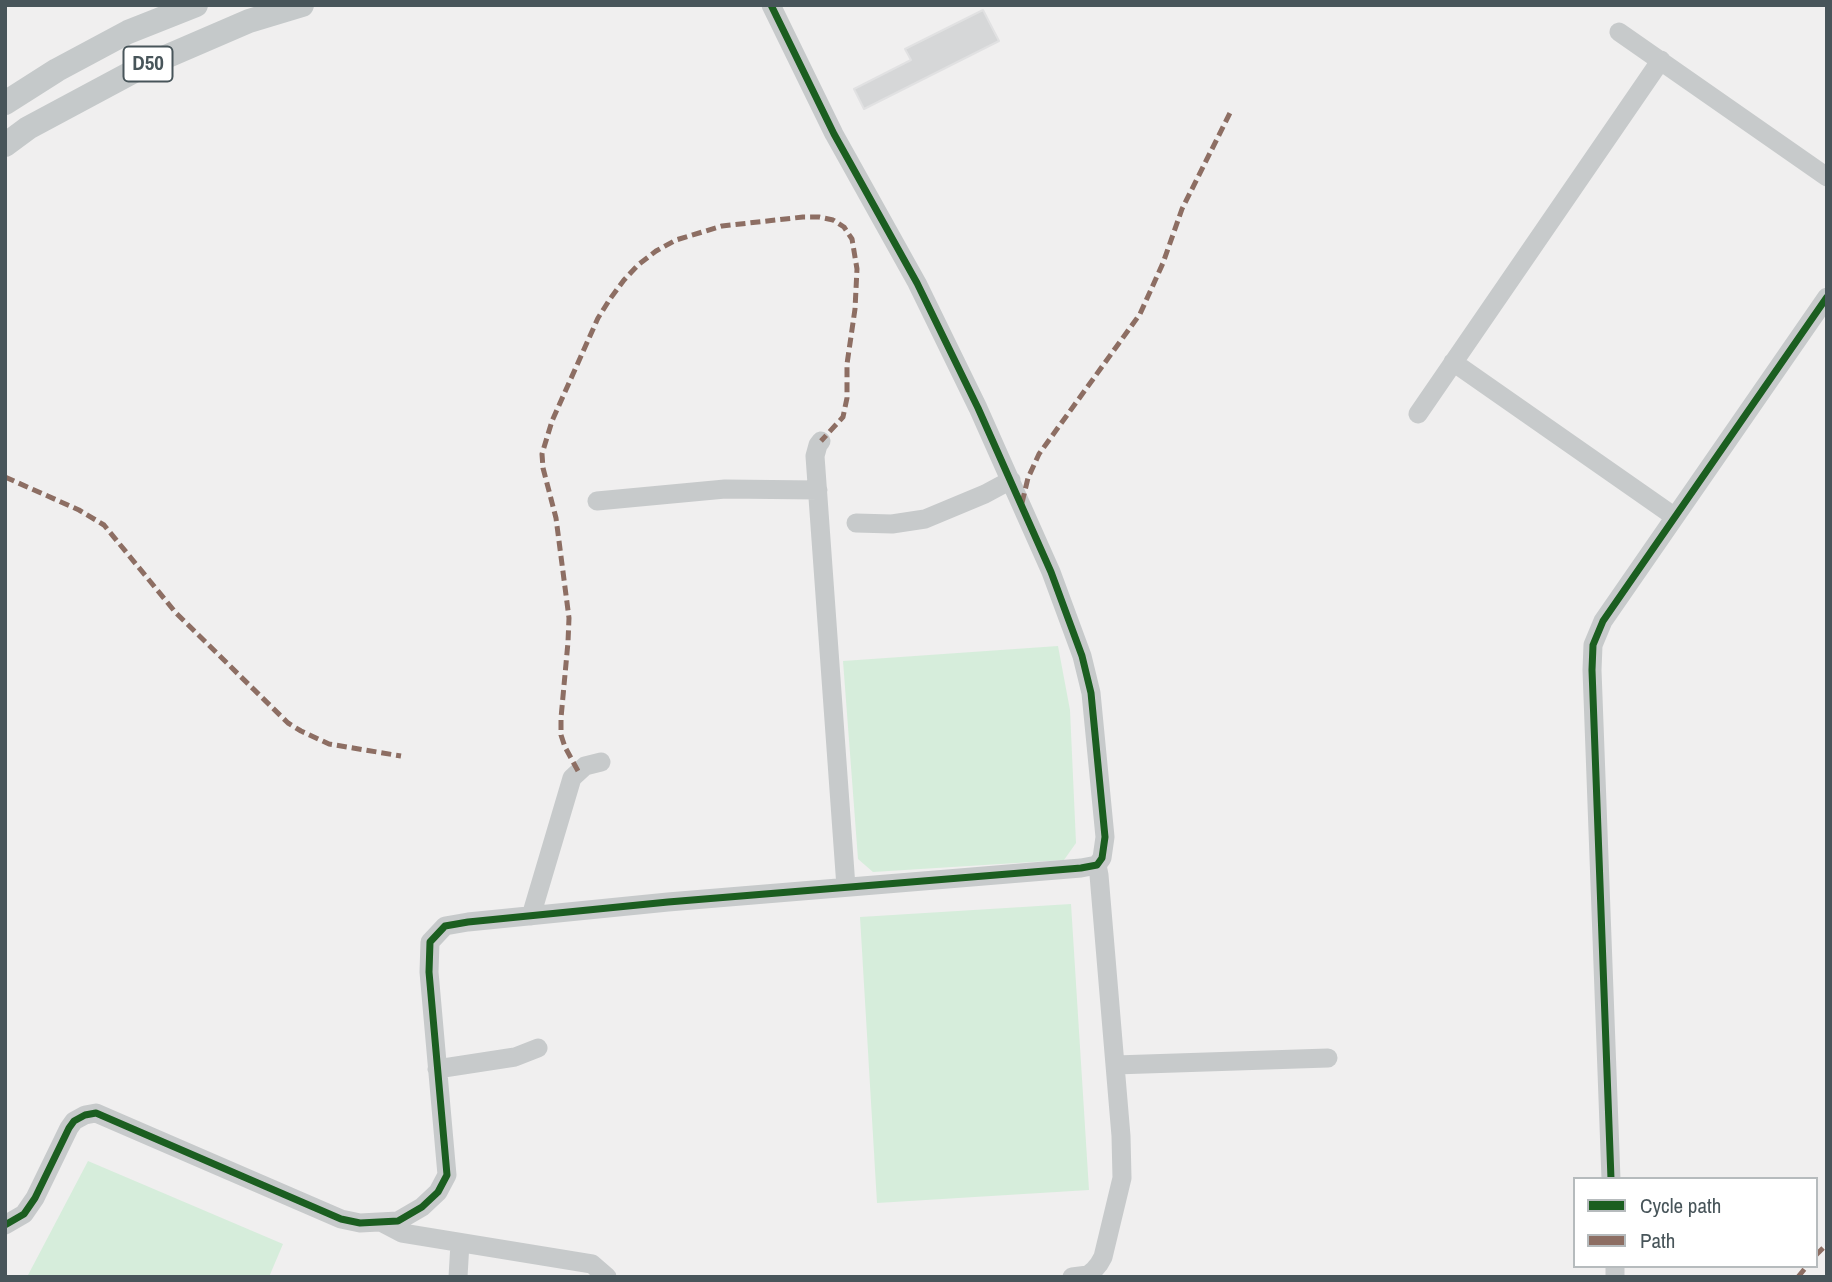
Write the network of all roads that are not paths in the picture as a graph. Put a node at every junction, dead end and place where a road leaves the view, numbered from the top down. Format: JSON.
{"nodes":[{"id":1,"x":302,"y":5,"type":"edge"},
{"id":2,"x":771,"y":5,"type":"edge"},
{"id":3,"x":189,"y":6,"type":"edge"},
{"id":4,"x":1619,"y":32,"type":"dead end"},
{"id":5,"x":1661,"y":60,"type":"junction"},
{"id":6,"x":5,"y":103,"type":"edge"},
{"id":7,"x":5,"y":145,"type":"edge"},
{"id":8,"x":1827,"y":177,"type":"edge"},
{"id":9,"x":1827,"y":297,"type":"edge"},
{"id":10,"x":1454,"y":362,"type":"junction"},
{"id":11,"x":1418,"y":414,"type":"dead end"},
{"id":12,"x":821,"y":441,"type":"dead end"},
{"id":13,"x":1011,"y":480,"type":"junction"},
{"id":14,"x":818,"y":490,"type":"junction"},
{"id":15,"x":597,"y":501,"type":"dead end"},
{"id":16,"x":1675,"y":517,"type":"junction"},
{"id":17,"x":856,"y":523,"type":"dead end"},
{"id":18,"x":601,"y":762,"type":"dead end"},
{"id":19,"x":1097,"y":865,"type":"junction"},
{"id":20,"x":846,"y":887,"type":"junction"},
{"id":21,"x":531,"y":916,"type":"junction"},
{"id":22,"x":538,"y":1048,"type":"dead end"},
{"id":23,"x":1328,"y":1058,"type":"dead end"},
{"id":24,"x":1115,"y":1065,"type":"junction"},
{"id":25,"x":437,"y":1069,"type":"junction"},
{"id":26,"x":1611,"y":1177,"type":"edge"},
{"id":27,"x":380,"y":1222,"type":"junction"},
{"id":28,"x":5,"y":1225,"type":"edge"},
{"id":29,"x":460,"y":1242,"type":"junction"},
{"id":30,"x":458,"y":1277,"type":"edge"},
{"id":31,"x":607,"y":1277,"type":"edge"},
{"id":32,"x":1072,"y":1277,"type":"edge"}],
"edges":[{"from":1,"to":7,"type":"main road","number":"D50"},
{"from":2,"to":13,"type":"street"},
{"from":3,"to":6,"type":"main road","number":"D50"},
{"from":4,"to":5,"type":"street"},
{"from":5,"to":8,"type":"street"},
{"from":5,"to":10,"type":"street"},
{"from":9,"to":16,"type":"street"},
{"from":10,"to":11,"type":"street"},
{"from":10,"to":16,"type":"street"},
{"from":12,"to":14,"type":"street"},
{"from":13,"to":17,"type":"street"},
{"from":13,"to":19,"type":"street"},
{"from":14,"to":15,"type":"street"},
{"from":14,"to":20,"type":"street"},
{"from":16,"to":26,"type":"street"},
{"from":18,"to":21,"type":"street"},
{"from":19,"to":20,"type":"street"},
{"from":19,"to":24,"type":"street"},
{"from":20,"to":21,"type":"street"},
{"from":21,"to":25,"type":"street"},
{"from":22,"to":25,"type":"street"},
{"from":23,"to":24,"type":"street"},
{"from":24,"to":32,"type":"street"},
{"from":25,"to":27,"type":"street"},
{"from":27,"to":28,"type":"street"},
{"from":27,"to":29,"type":"street"},
{"from":29,"to":30,"type":"street"},
{"from":29,"to":31,"type":"street"}]}
